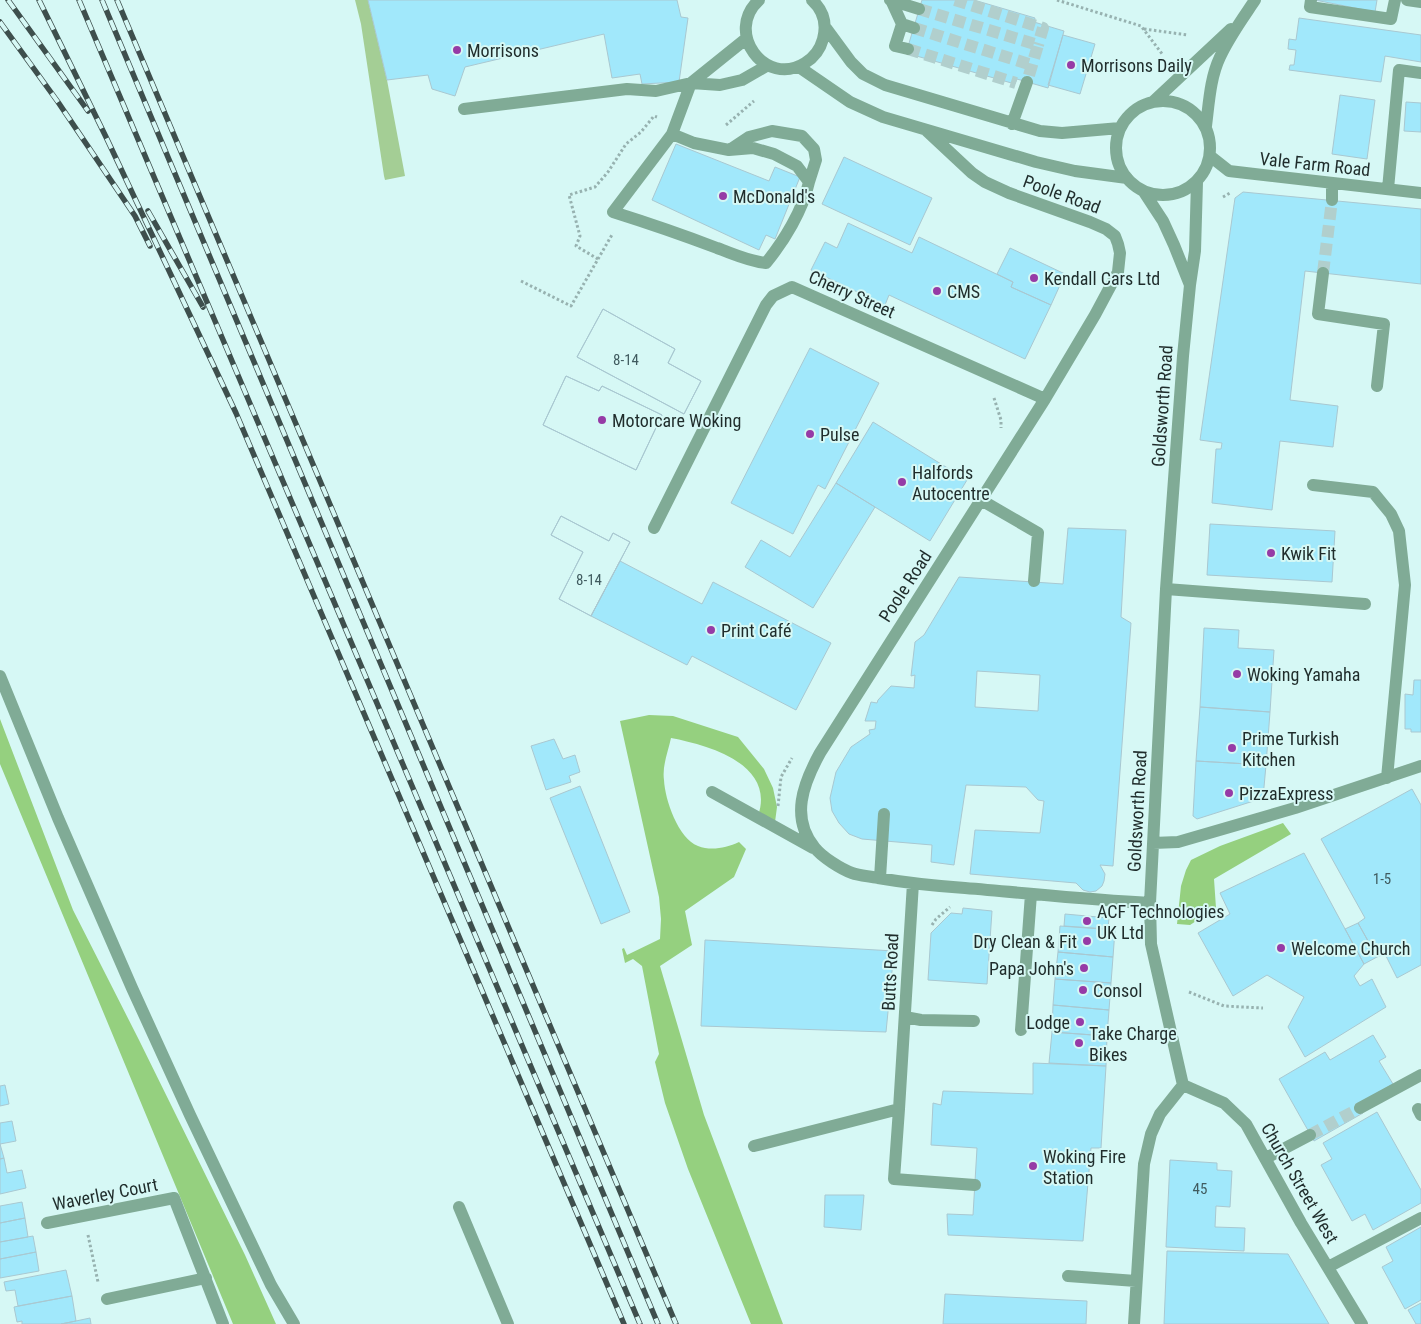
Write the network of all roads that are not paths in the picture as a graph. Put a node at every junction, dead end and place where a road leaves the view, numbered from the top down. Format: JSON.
{"nodes":[{"id":1,"x":759,"y":0,"type":"edge"},
{"id":2,"x":812,"y":0,"type":"edge"},
{"id":3,"x":891,"y":0,"type":"edge"},
{"id":4,"x":1255,"y":0,"type":"edge"},
{"id":5,"x":1311,"y":0,"type":"edge"},
{"id":6,"x":1394,"y":0,"type":"edge"},
{"id":7,"x":1407,"y":0,"type":"edge"},
{"id":8,"x":1421,"y":2,"type":"edge"},
{"id":9,"x":919,"y":9,"type":"tunnel mouth"},
{"id":10,"x":1241,"y":20,"type":"junction"},
{"id":11,"x":826,"y":28,"type":"junction"},
{"id":12,"x":747,"y":38,"type":"junction"},
{"id":13,"x":908,"y":50,"type":"dead end"},
{"id":14,"x":768,"y":65,"type":"junction"},
{"id":15,"x":799,"y":67,"type":"junction"},
{"id":16,"x":1421,"y":73,"type":"edge"},
{"id":17,"x":691,"y":83,"type":"junction"},
{"id":18,"x":1023,"y":84,"type":"tunnel mouth"},
{"id":19,"x":1154,"y":101,"type":"junction"},
{"id":20,"x":464,"y":109,"type":"dead end"},
{"id":21,"x":1012,"y":124,"type":"junction"},
{"id":22,"x":1206,"y":126,"type":"junction"},
{"id":23,"x":1120,"y":128,"type":"junction"},
{"id":24,"x":927,"y":131,"type":"junction"},
{"id":25,"x":672,"y":134,"type":"junction"},
{"id":26,"x":729,"y":150,"type":"junction"},
{"id":27,"x":1210,"y":156,"type":"junction"},
{"id":28,"x":1127,"y":178,"type":"junction"},
{"id":29,"x":809,"y":182,"type":"junction"},
{"id":30,"x":1197,"y":182,"type":"junction"},
{"id":31,"x":1332,"y":183,"type":"junction"},
{"id":32,"x":1388,"y":189,"type":"junction"},
{"id":33,"x":1144,"y":192,"type":"junction"},
{"id":34,"x":1421,"y":193,"type":"edge"},
{"id":35,"x":1332,"y":200,"type":"tunnel mouth"},
{"id":36,"x":1322,"y":273,"type":"tunnel mouth"},
{"id":37,"x":1190,"y":286,"type":"junction"},
{"id":38,"x":1377,"y":386,"type":"dead end"},
{"id":39,"x":1045,"y":399,"type":"junction"},
{"id":40,"x":1313,"y":485,"type":"dead end"},
{"id":41,"x":981,"y":500,"type":"junction"},
{"id":42,"x":654,"y":528,"type":"dead end"},
{"id":43,"x":1034,"y":581,"type":"dead end"},
{"id":44,"x":1166,"y":589,"type":"junction"},
{"id":45,"x":1365,"y":604,"type":"dead end"},
{"id":46,"x":0,"y":676,"type":"edge"},
{"id":47,"x":1421,"y":766,"type":"edge"},
{"id":48,"x":1386,"y":778,"type":"junction"},
{"id":49,"x":712,"y":792,"type":"dead end"},
{"id":50,"x":884,"y":814,"type":"dead end"},
{"id":51,"x":1153,"y":843,"type":"junction"},
{"id":52,"x":815,"y":849,"type":"junction"},
{"id":53,"x":880,"y":878,"type":"junction"},
{"id":54,"x":912,"y":884,"type":"junction"},
{"id":55,"x":1031,"y":894,"type":"junction"},
{"id":56,"x":1150,"y":903,"type":"junction"},
{"id":57,"x":904,"y":1017,"type":"junction"},
{"id":58,"x":974,"y":1021,"type":"dead end"},
{"id":59,"x":1021,"y":1030,"type":"dead end"},
{"id":60,"x":1421,"y":1075,"type":"edge"},
{"id":61,"x":1183,"y":1085,"type":"junction"},
{"id":62,"x":1360,"y":1108,"type":"tunnel mouth"},
{"id":63,"x":898,"y":1109,"type":"junction"},
{"id":64,"x":1310,"y":1134,"type":"tunnel mouth"},
{"id":65,"x":754,"y":1146,"type":"dead end"},
{"id":66,"x":1266,"y":1158,"type":"junction"},
{"id":67,"x":974,"y":1185,"type":"dead end"},
{"id":68,"x":459,"y":1207,"type":"dead end"},
{"id":69,"x":1421,"y":1218,"type":"edge"},
{"id":70,"x":47,"y":1223,"type":"dead end"},
{"id":71,"x":1328,"y":1267,"type":"junction"},
{"id":72,"x":1068,"y":1276,"type":"dead end"},
{"id":73,"x":206,"y":1278,"type":"junction"},
{"id":74,"x":1136,"y":1281,"type":"junction"},
{"id":75,"x":103,"y":1295,"type":"road end"},
{"id":76,"x":223,"y":1324,"type":"edge"},
{"id":77,"x":294,"y":1324,"type":"edge"},
{"id":78,"x":508,"y":1324,"type":"edge"},
{"id":79,"x":1134,"y":1324,"type":"edge"},
{"id":80,"x":1362,"y":1324,"type":"edge"}],
"edges":[{"from":1,"to":12,"type":"street"},
{"from":2,"to":11,"type":"street"},
{"from":3,"to":9,"type":"street"},
{"from":3,"to":13,"type":"street"},
{"from":4,"to":10,"type":"street"},
{"from":5,"to":6,"type":"street"},
{"from":7,"to":8,"type":"street"},
{"from":10,"to":19,"type":"street"},
{"from":10,"to":22,"type":"street"},
{"from":11,"to":15,"type":"street"},
{"from":11,"to":21,"type":"street"},
{"from":12,"to":14,"type":"street"},
{"from":12,"to":17,"type":"street"},
{"from":14,"to":15,"type":"street"},
{"from":14,"to":17,"type":"street"},
{"from":15,"to":24,"type":"street"},
{"from":16,"to":32,"type":"street"},
{"from":17,"to":20,"type":"street"},
{"from":17,"to":25,"type":"street"},
{"from":18,"to":21,"type":"street"},
{"from":19,"to":22,"type":"street"},
{"from":19,"to":23,"type":"street"},
{"from":21,"to":23,"type":"street"},
{"from":22,"to":27,"type":"street"},
{"from":23,"to":28,"type":"street"},
{"from":24,"to":28,"type":"street"},
{"from":24,"to":39,"type":"street","name":"Poole Road"},
{"from":25,"to":26,"type":"street"},
{"from":25,"to":29,"type":"street"},
{"from":26,"to":29,"type":"street"},
{"from":26,"to":29,"type":"street"},
{"from":27,"to":30,"type":"street"},
{"from":27,"to":31,"type":"street","name":"Vale Farm Road"},
{"from":28,"to":33,"type":"street"},
{"from":30,"to":33,"type":"street"},
{"from":30,"to":37,"type":"street","name":"Goldsworth Road"},
{"from":31,"to":32,"type":"street","name":"Vale Farm Road"},
{"from":31,"to":35,"type":"street"},
{"from":32,"to":34,"type":"street","name":"Vale Farm Road"},
{"from":33,"to":37,"type":"street","name":"Goldsworth Road"},
{"from":36,"to":38,"type":"street"},
{"from":37,"to":44,"type":"street","name":"Goldsworth Road"},
{"from":39,"to":41,"type":"street","name":"Poole Road"},
{"from":39,"to":42,"type":"street","name":"Cherry Street"},
{"from":40,"to":48,"type":"street"},
{"from":41,"to":43,"type":"street"},
{"from":41,"to":52,"type":"street","name":"Poole Road"},
{"from":44,"to":45,"type":"street"},
{"from":44,"to":51,"type":"street","name":"Goldsworth Road"},
{"from":46,"to":77,"type":"street"},
{"from":47,"to":48,"type":"street"},
{"from":48,"to":51,"type":"street"},
{"from":49,"to":52,"type":"street"},
{"from":50,"to":53,"type":"street"},
{"from":51,"to":56,"type":"street","name":"Goldsworth Road"},
{"from":52,"to":53,"type":"street","name":"Poole Road"},
{"from":53,"to":54,"type":"street","name":"Poole Road"},
{"from":54,"to":55,"type":"street","name":"Poole Road"},
{"from":54,"to":57,"type":"street","name":"Butts Road"},
{"from":55,"to":56,"type":"street","name":"Poole Road"},
{"from":55,"to":59,"type":"street"},
{"from":56,"to":61,"type":"street","name":"Goldsworth Road"},
{"from":57,"to":58,"type":"street"},
{"from":57,"to":63,"type":"street","name":"Butts Road"},
{"from":60,"to":62,"type":"street"},
{"from":61,"to":66,"type":"street","name":"Church Street West"},
{"from":61,"to":74,"type":"street"},
{"from":63,"to":65,"type":"street"},
{"from":63,"to":67,"type":"street","name":"Butts Road"},
{"from":64,"to":66,"type":"street"},
{"from":66,"to":71,"type":"street","name":"Church Street West"},
{"from":68,"to":78,"type":"street"},
{"from":69,"to":71,"type":"street"},
{"from":70,"to":73,"type":"street","name":"Waverley Court"},
{"from":71,"to":80,"type":"street","name":"Church Street West"},
{"from":72,"to":74,"type":"street"},
{"from":73,"to":75,"type":"street"},
{"from":73,"to":76,"type":"street","name":"Waverley Court"},
{"from":74,"to":79,"type":"street"}]}
